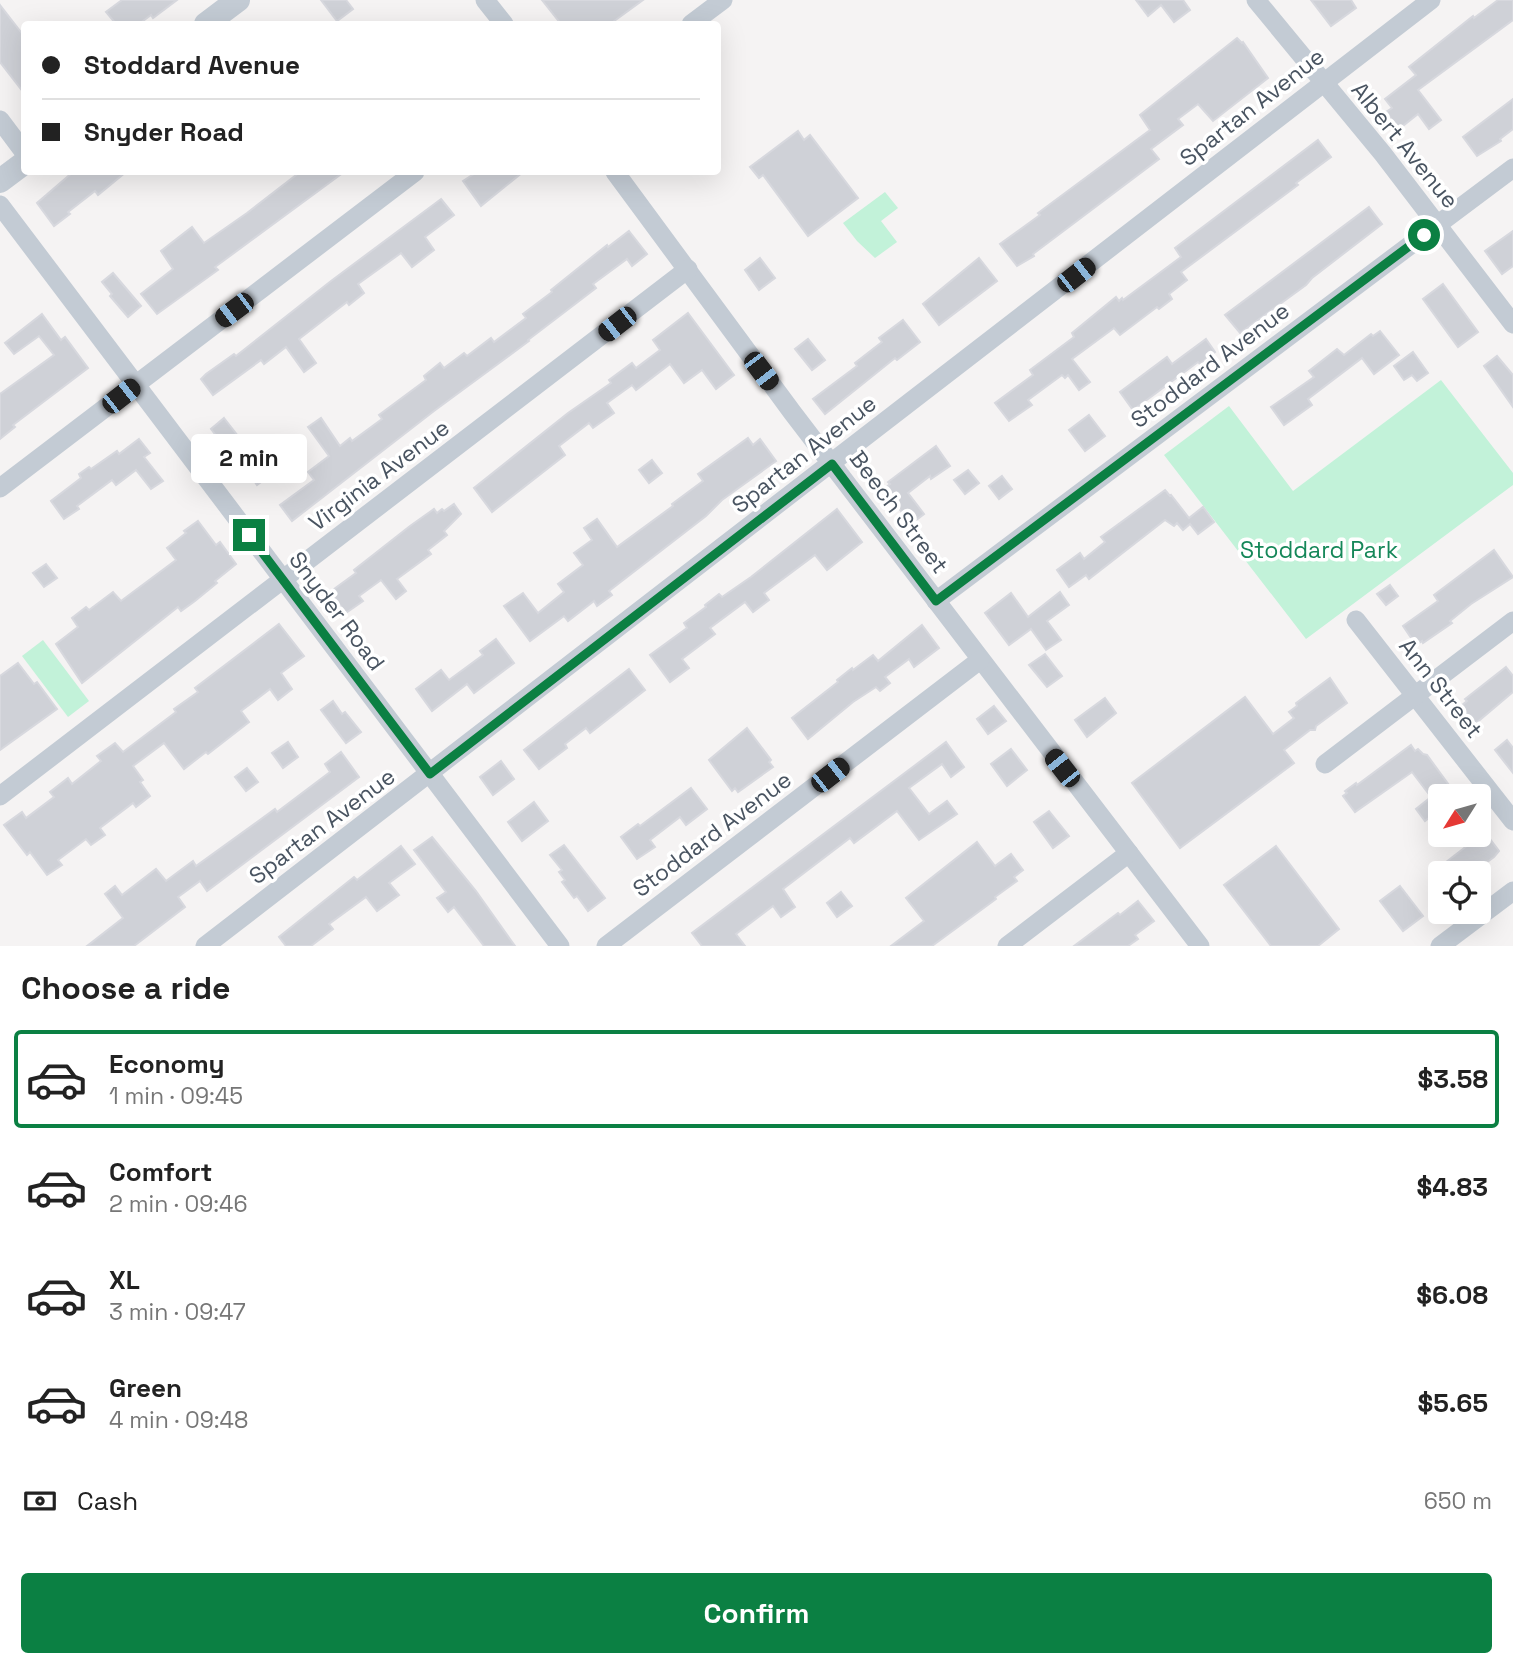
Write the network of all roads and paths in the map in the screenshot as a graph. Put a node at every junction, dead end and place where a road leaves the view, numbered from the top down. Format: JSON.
{"nodes":[{"id":1,"x":238,"y":0,"type":"edge"},
{"id":2,"x":485,"y":0,"type":"edge"},
{"id":3,"x":723,"y":0,"type":"edge"},
{"id":4,"x":1256,"y":0,"type":"edge"},
{"id":5,"x":1431,"y":0,"type":"edge"},
{"id":6,"x":209,"y":21,"type":"edge"},
{"id":7,"x":502,"y":21,"type":"edge"},
{"id":8,"x":695,"y":21,"type":"edge"},
{"id":9,"x":1323,"y":83,"type":"junction"},
{"id":10,"x":0,"y":120,"type":"edge"},
{"id":11,"x":21,"y":148,"type":"edge"},
{"id":12,"x":21,"y":165,"type":"edge"},
{"id":13,"x":1513,"y":168,"type":"edge"},
{"id":14,"x":411,"y":175,"type":"edge"},
{"id":15,"x":617,"y":175,"type":"edge"},
{"id":16,"x":0,"y":181,"type":"edge"},
{"id":17,"x":0,"y":205,"type":"edge"},
{"id":18,"x":1438,"y":225,"type":"junction"},
{"id":19,"x":688,"y":269,"type":"junction"},
{"id":20,"x":1513,"y":324,"type":"edge"},
{"id":21,"x":136,"y":384,"type":"junction"},
{"id":22,"x":832,"y":464,"type":"junction"},
{"id":23,"x":0,"y":488,"type":"edge"},
{"id":24,"x":282,"y":580,"type":"junction"},
{"id":25,"x":936,"y":601,"type":"junction"},
{"id":26,"x":1356,"y":620,"type":"dead end"},
{"id":27,"x":1513,"y":621,"type":"edge"},
{"id":28,"x":980,"y":660,"type":"junction"},
{"id":29,"x":1416,"y":694,"type":"junction"},
{"id":30,"x":1325,"y":764,"type":"dead end"},
{"id":31,"x":430,"y":774,"type":"junction"},
{"id":32,"x":0,"y":796,"type":"edge"},
{"id":33,"x":1513,"y":821,"type":"edge"},
{"id":34,"x":1129,"y":853,"type":"junction"},
{"id":35,"x":1513,"y":891,"type":"edge"},
{"id":36,"x":205,"y":946,"type":"edge"},
{"id":37,"x":560,"y":946,"type":"edge"},
{"id":38,"x":606,"y":946,"type":"edge"},
{"id":39,"x":1007,"y":946,"type":"edge"},
{"id":40,"x":1200,"y":946,"type":"edge"},
{"id":41,"x":1440,"y":946,"type":"edge"}],
"edges":[{"from":1,"to":6,"type":"street"},
{"from":2,"to":7,"type":"street"},
{"from":3,"to":8,"type":"street"},
{"from":4,"to":9,"type":"street","name":"Albert Avenue"},
{"from":5,"to":9,"type":"street","name":"Spartan Avenue"},
{"from":9,"to":18,"type":"street","name":"Albert Avenue"},
{"from":9,"to":22,"type":"street","name":"Spartan Avenue"},
{"from":10,"to":11,"type":"street"},
{"from":12,"to":16,"type":"street"},
{"from":13,"to":18,"type":"street","name":"Stoddard Avenue"},
{"from":14,"to":21,"type":"street"},
{"from":15,"to":19,"type":"street","name":"Beech Street"},
{"from":17,"to":21,"type":"street","name":"Snyder Road"},
{"from":18,"to":20,"type":"street","name":"Albert Avenue"},
{"from":18,"to":25,"type":"street","name":"Stoddard Avenue"},
{"from":19,"to":22,"type":"street","name":"Beech Street"},
{"from":19,"to":24,"type":"street","name":"Virginia Avenue"},
{"from":21,"to":23,"type":"street"},
{"from":21,"to":24,"type":"street","name":"Snyder Road"},
{"from":22,"to":25,"type":"street","name":"Beech Street"},
{"from":22,"to":31,"type":"street","name":"Spartan Avenue"},
{"from":24,"to":31,"type":"street","name":"Snyder Road"},
{"from":24,"to":32,"type":"street","name":"Virginia Avenue"},
{"from":25,"to":28,"type":"street","name":"Beech Street"},
{"from":26,"to":29,"type":"street","name":"Ann Street"},
{"from":27,"to":29,"type":"street"},
{"from":28,"to":34,"type":"street","name":"Beech Street"},
{"from":28,"to":38,"type":"street","name":"Stoddard Avenue"},
{"from":29,"to":30,"type":"street"},
{"from":29,"to":33,"type":"street","name":"Ann Street"},
{"from":31,"to":36,"type":"street","name":"Spartan Avenue"},
{"from":31,"to":37,"type":"street","name":"Snyder Road"},
{"from":34,"to":39,"type":"street"},
{"from":34,"to":40,"type":"street","name":"Beech Street"},
{"from":35,"to":41,"type":"street"}]}
